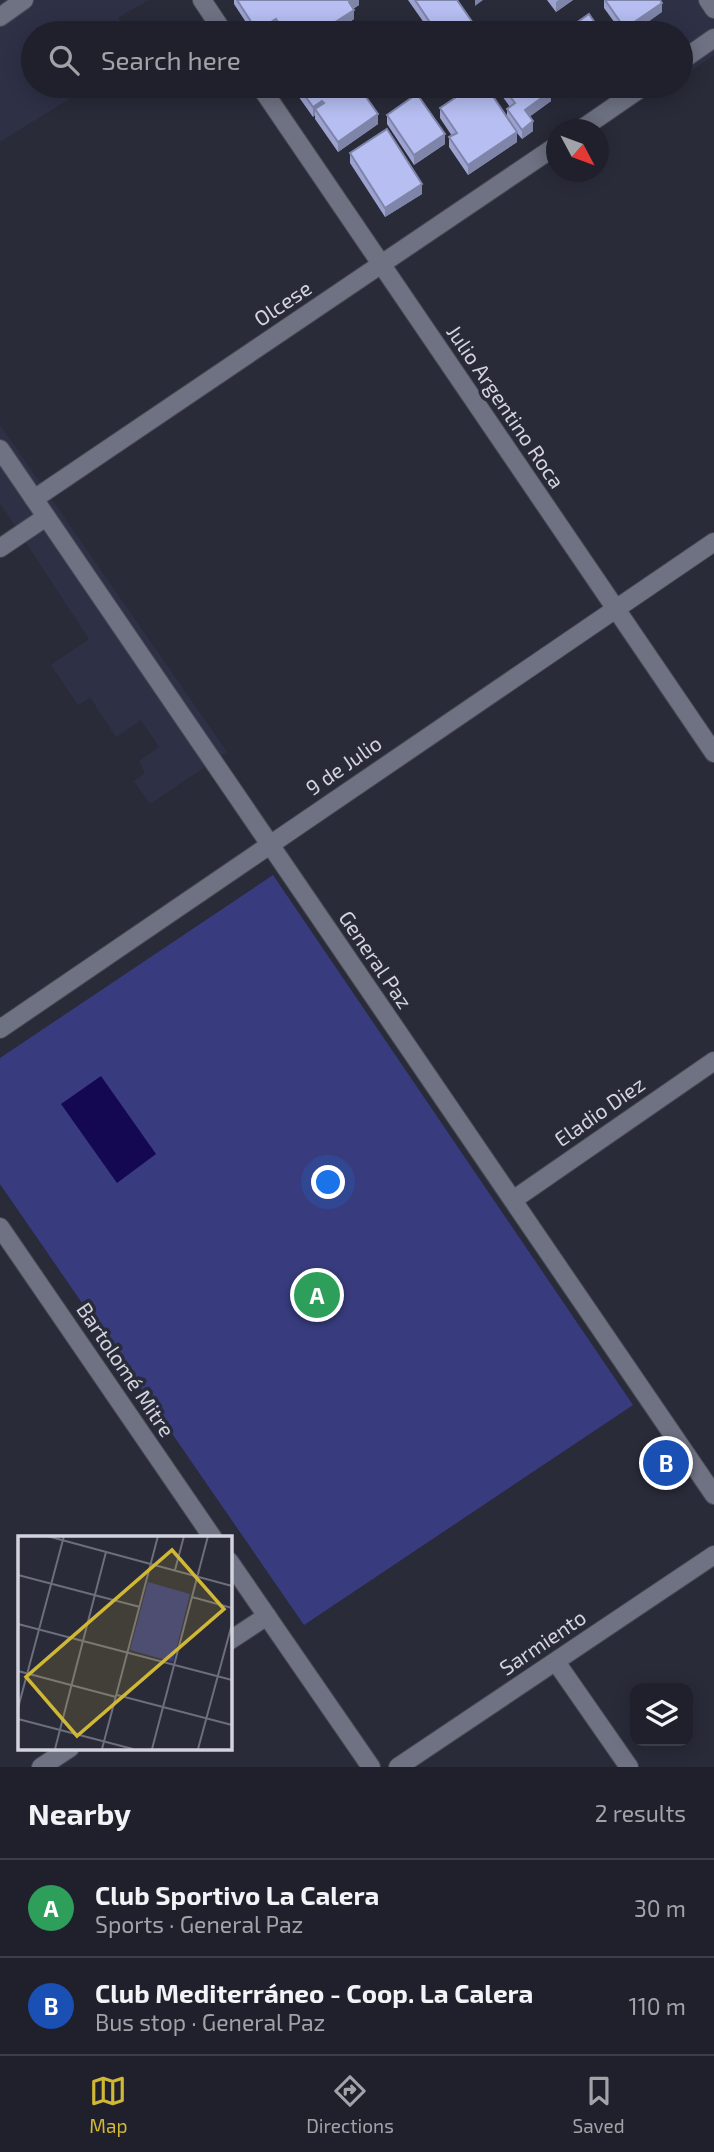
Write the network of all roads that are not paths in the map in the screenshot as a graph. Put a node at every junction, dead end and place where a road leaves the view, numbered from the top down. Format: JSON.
{"nodes":[{"id":1,"x":24,"y":0,"type":"edge"},
{"id":2,"x":202,"y":0,"type":"edge"},
{"id":3,"x":708,"y":0,"type":"edge"},
{"id":4,"x":714,"y":9,"type":"edge"},
{"id":5,"x":0,"y":17,"type":"edge"},
{"id":6,"x":217,"y":21,"type":"edge"},
{"id":7,"x":714,"y":38,"type":"edge"},
{"id":8,"x":693,"y":53,"type":"edge"},
{"id":9,"x":268,"y":98,"type":"edge"},
{"id":10,"x":627,"y":98,"type":"edge"},
{"id":11,"x":596,"y":119,"type":"edge"},
{"id":12,"x":546,"y":153,"type":"edge"},
{"id":13,"x":382,"y":265,"type":"junction"},
{"id":14,"x":0,"y":449,"type":"edge"},
{"id":15,"x":34,"y":499,"type":"junction"},
{"id":16,"x":46,"y":517,"type":"junction"},
{"id":17,"x":714,"y":542,"type":"edge"},
{"id":18,"x":0,"y":548,"type":"edge"},
{"id":19,"x":615,"y":610,"type":"junction"},
{"id":20,"x":714,"y":754,"type":"edge"},
{"id":21,"x":269,"y":845,"type":"junction"},
{"id":22,"x":0,"y":1029,"type":"edge"},
{"id":23,"x":714,"y":1061,"type":"edge"},
{"id":24,"x":513,"y":1200,"type":"junction"},
{"id":25,"x":0,"y":1227,"type":"edge"},
{"id":26,"x":714,"y":1495,"type":"edge"},
{"id":27,"x":212,"y":1536,"type":"edge"},
{"id":28,"x":714,"y":1555,"type":"edge"},
{"id":29,"x":231,"y":1564,"type":"edge"},
{"id":30,"x":267,"y":1616,"type":"junction"},
{"id":31,"x":231,"y":1640,"type":"edge"},
{"id":32,"x":556,"y":1662,"type":"junction"},
{"id":33,"x":67,"y":1750,"type":"edge"},
{"id":34,"x":41,"y":1767,"type":"edge"},
{"id":35,"x":371,"y":1767,"type":"edge"},
{"id":36,"x":398,"y":1767,"type":"edge"},
{"id":37,"x":629,"y":1767,"type":"edge"}],
"edges":[{"from":1,"to":5,"type":"street"},
{"from":2,"to":6,"type":"street"},
{"from":3,"to":4,"type":"street"},
{"from":7,"to":8,"type":"street"},
{"from":9,"to":13,"type":"street","name":"Julio Argentino Roca"},
{"from":10,"to":11,"type":"street"},
{"from":12,"to":13,"type":"street","name":"Olcese"},
{"from":13,"to":15,"type":"street","name":"Olcese"},
{"from":13,"to":19,"type":"street","name":"Julio Argentino Roca"},
{"from":14,"to":15,"type":"street","name":"General Paz"},
{"from":15,"to":16,"type":"street","name":"General Paz"},
{"from":16,"to":18,"type":"street"},
{"from":16,"to":21,"type":"street","name":"General Paz"},
{"from":17,"to":19,"type":"street","name":"9 de Julio"},
{"from":19,"to":20,"type":"street","name":"Julio Argentino Roca"},
{"from":19,"to":21,"type":"street","name":"9 de Julio"},
{"from":21,"to":22,"type":"street","name":"9 de Julio"},
{"from":21,"to":24,"type":"street","name":"General Paz"},
{"from":23,"to":24,"type":"street","name":"Eladio Diez"},
{"from":24,"to":26,"type":"street","name":"General Paz"},
{"from":25,"to":27,"type":"street","name":"Bartolomé Mitre"},
{"from":28,"to":32,"type":"street","name":"Sarmiento"},
{"from":29,"to":30,"type":"street"},
{"from":30,"to":31,"type":"street"},
{"from":30,"to":35,"type":"street"},
{"from":32,"to":36,"type":"street","name":"Sarmiento"},
{"from":32,"to":37,"type":"street"},
{"from":33,"to":34,"type":"street"}]}
